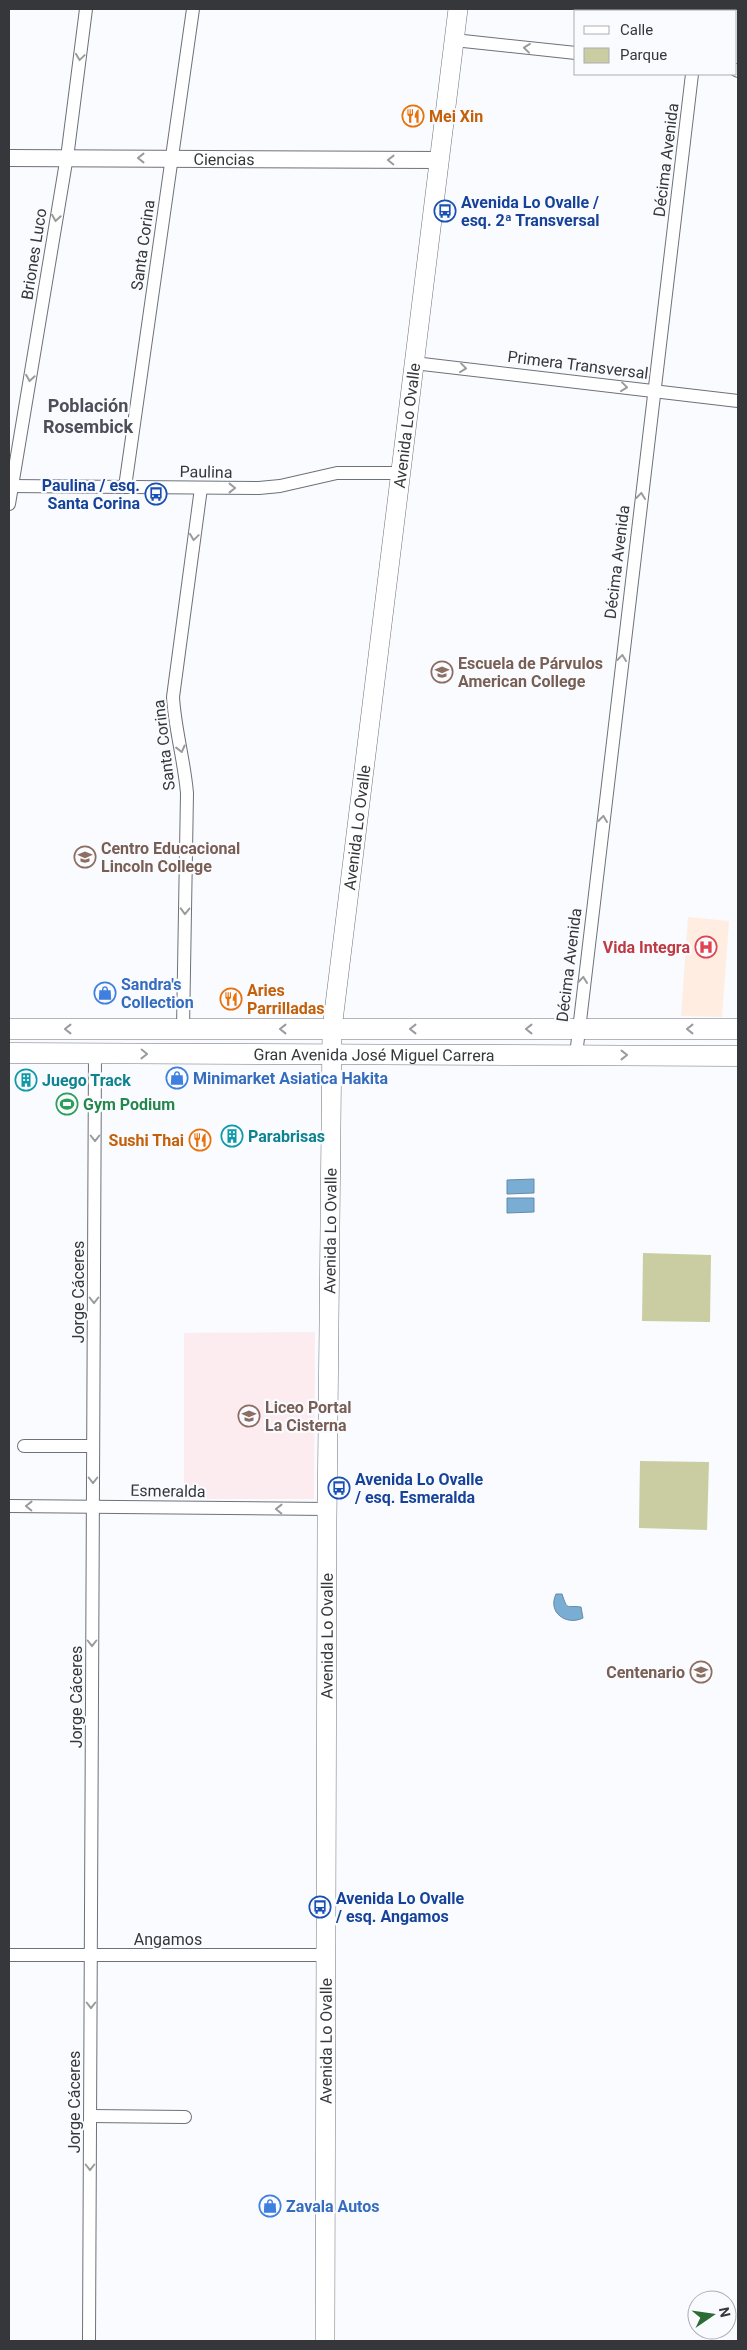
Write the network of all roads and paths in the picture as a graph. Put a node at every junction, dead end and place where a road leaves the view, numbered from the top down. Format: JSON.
{"nodes":[{"id":1,"x":86,"y":9,"type":"edge"},
{"id":2,"x":193,"y":9,"type":"edge"},
{"id":3,"x":458,"y":9,"type":"edge"},
{"id":4,"x":454,"y":40,"type":"junction"},
{"id":5,"x":574,"y":53,"type":"edge"},
{"id":6,"x":692,"y":75,"type":"edge"},
{"id":7,"x":172,"y":157,"type":"junction"},
{"id":8,"x":9,"y":158,"type":"edge"},
{"id":9,"x":66,"y":158,"type":"junction"},
{"id":10,"x":439,"y":160,"type":"junction"},
{"id":11,"x":414,"y":363,"type":"junction"},
{"id":12,"x":654,"y":390,"type":"junction"},
{"id":13,"x":738,"y":401,"type":"edge"},
{"id":14,"x":401,"y":472,"type":"junction"},
{"id":15,"x":10,"y":486,"type":"edge"},
{"id":16,"x":125,"y":487,"type":"junction"},
{"id":17,"x":201,"y":488,"type":"junction"},
{"id":18,"x":9,"y":504,"type":"edge"},
{"id":19,"x":9,"y":1029,"type":"edge"},
{"id":20,"x":120,"y":1029,"type":"junction"},
{"id":21,"x":183,"y":1029,"type":"junction"},
{"id":22,"x":332,"y":1029,"type":"junction"},
{"id":23,"x":578,"y":1029,"type":"junction"},
{"id":24,"x":738,"y":1030,"type":"edge"},
{"id":25,"x":9,"y":1053,"type":"edge"},
{"id":26,"x":95,"y":1054,"type":"junction"},
{"id":27,"x":576,"y":1055,"type":"junction"},
{"id":28,"x":331,"y":1056,"type":"junction"},
{"id":29,"x":738,"y":1056,"type":"edge"},
{"id":30,"x":24,"y":1446,"type":"dead end"},
{"id":31,"x":93,"y":1446,"type":"junction"},
{"id":32,"x":9,"y":1506,"type":"edge"},
{"id":33,"x":93,"y":1507,"type":"junction"},
{"id":34,"x":327,"y":1510,"type":"junction"},
{"id":35,"x":9,"y":1955,"type":"edge"},
{"id":36,"x":327,"y":1955,"type":"junction"},
{"id":37,"x":92,"y":1956,"type":"junction"},
{"id":38,"x":91,"y":2116,"type":"junction"},
{"id":39,"x":185,"y":2116,"type":"dead end"},
{"id":40,"x":89,"y":2341,"type":"edge"},
{"id":41,"x":325,"y":2341,"type":"edge"}],
"edges":[{"from":1,"to":9,"type":"street","name":"Briones Luco","one_way":true},
{"from":2,"to":7,"type":"street","name":"Santa Corina"},
{"from":3,"to":4,"type":"main road","name":"Avenida Lo Ovalle"},
{"from":5,"to":4,"type":"street","one_way":true},
{"from":4,"to":10,"type":"main road","name":"Avenida Lo Ovalle"},
{"from":6,"to":12,"type":"street","name":"Décima Avenida"},
{"from":7,"to":9,"type":"street","name":"Ciencias","one_way":true},
{"from":10,"to":7,"type":"street","name":"Ciencias","one_way":true},
{"from":7,"to":16,"type":"street","name":"Santa Corina"},
{"from":8,"to":9,"type":"street","name":"Ciencias"},
{"from":9,"to":15,"type":"street","name":"Briones Luco","one_way":true},
{"from":10,"to":11,"type":"main road","name":"Avenida Lo Ovalle"},
{"from":11,"to":12,"type":"street","name":"Primera Transversal","one_way":true},
{"from":11,"to":14,"type":"main road","name":"Avenida Lo Ovalle"},
{"from":12,"to":13,"type":"street","name":"Primera Transversal"},
{"from":23,"to":12,"type":"street","name":"Décima Avenida","one_way":true},
{"from":17,"to":14,"type":"street","name":"Paulina","one_way":true},
{"from":14,"to":22,"type":"main road","name":"Avenida Lo Ovalle"},
{"from":15,"to":16,"type":"street","name":"Paulina"},
{"from":15,"to":18,"type":"street","name":"Briones Luco"},
{"from":16,"to":17,"type":"street","name":"Paulina"},
{"from":17,"to":21,"type":"street","name":"Santa Corina","one_way":true},
{"from":20,"to":19,"type":"main road","name":"Gran Avenida José Miguel Carrera","one_way":true},
{"from":20,"to":21,"type":"main road","name":"Gran Avenida José Miguel Carrera"},
{"from":20,"to":26,"type":"main road"},
{"from":22,"to":21,"type":"main road","name":"Gran Avenida José Miguel Carrera","one_way":true},
{"from":23,"to":22,"type":"main road","name":"Gran Avenida José Miguel Carrera","one_way":true},
{"from":22,"to":28,"type":"main road","name":"Avenida Lo Ovalle"},
{"from":24,"to":23,"type":"main road","name":"Gran Avenida José Miguel Carrera","one_way":true},
{"from":23,"to":27,"type":"street","name":"Décima Avenida"},
{"from":25,"to":26,"type":"main road","name":"Gran Avenida José Miguel Carrera"},
{"from":26,"to":28,"type":"main road","name":"Gran Avenida José Miguel Carrera","one_way":true},
{"from":26,"to":31,"type":"street","name":"Jorge Cáceres","one_way":true},
{"from":27,"to":28,"type":"main road","name":"Gran Avenida José Miguel Carrera"},
{"from":27,"to":29,"type":"main road","name":"Gran Avenida José Miguel Carrera","one_way":true},
{"from":28,"to":34,"type":"main road","name":"Avenida Lo Ovalle"},
{"from":30,"to":31,"type":"street"},
{"from":31,"to":33,"type":"street","name":"Jorge Cáceres","one_way":true},
{"from":33,"to":32,"type":"street","name":"Esmeralda","one_way":true},
{"from":34,"to":33,"type":"street","name":"Esmeralda","one_way":true},
{"from":33,"to":37,"type":"street","name":"Jorge Cáceres","one_way":true},
{"from":34,"to":36,"type":"main road","name":"Avenida Lo Ovalle"},
{"from":35,"to":37,"type":"street","name":"Angamos"},
{"from":36,"to":37,"type":"street","name":"Angamos"},
{"from":36,"to":41,"type":"main road","name":"Avenida Lo Ovalle"},
{"from":37,"to":38,"type":"street","name":"Jorge Cáceres","one_way":true},
{"from":38,"to":39,"type":"street"},
{"from":38,"to":40,"type":"street","name":"Jorge Cáceres","one_way":true}]}
